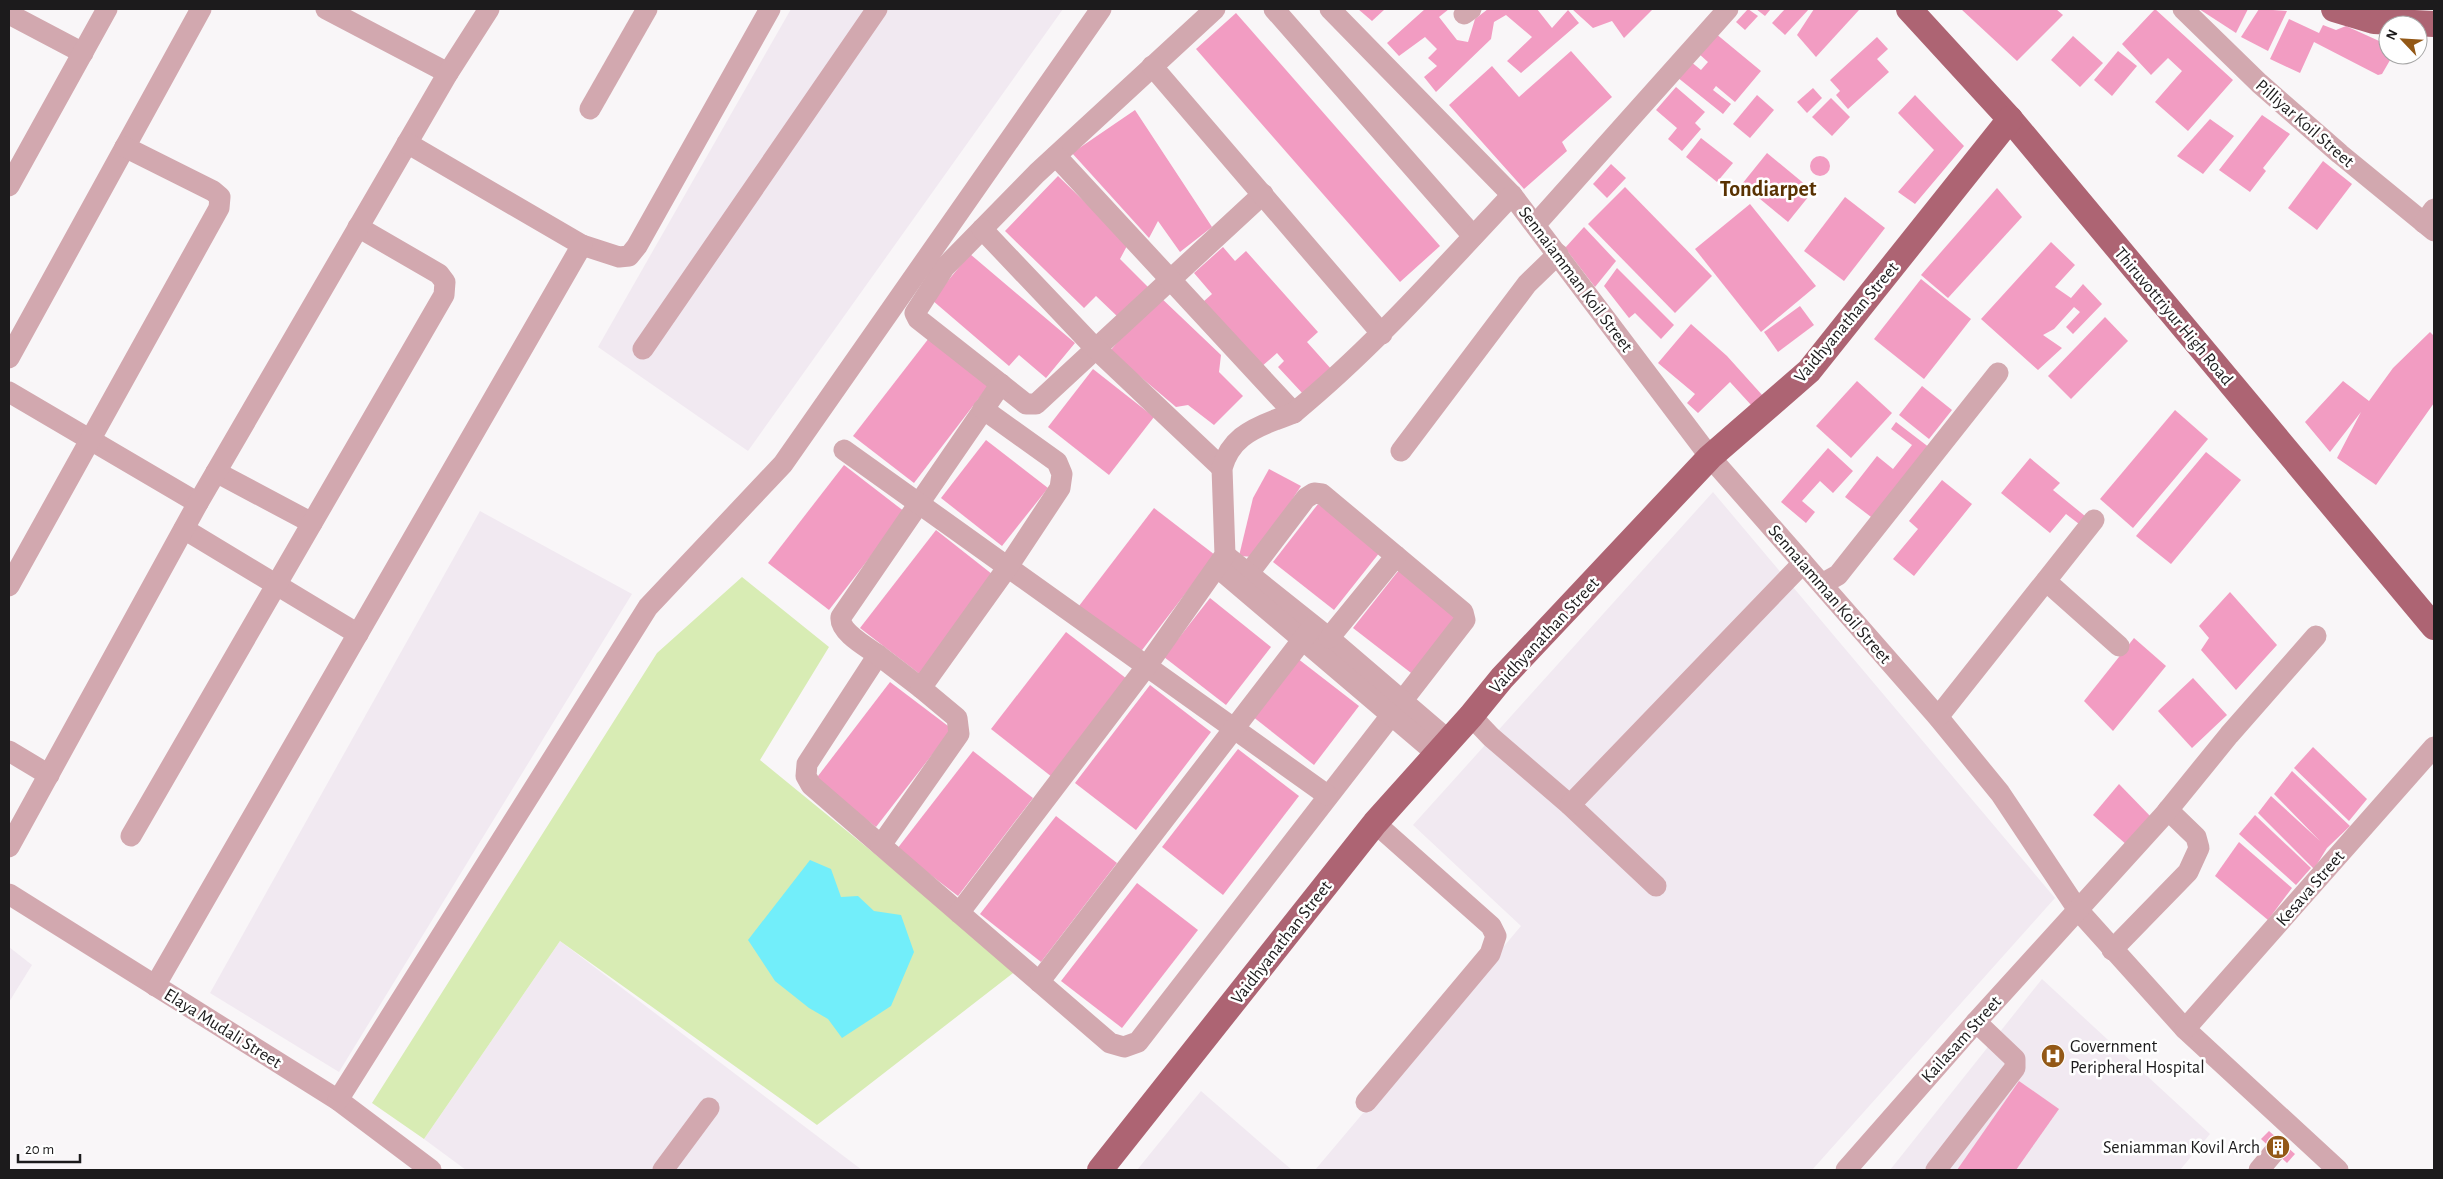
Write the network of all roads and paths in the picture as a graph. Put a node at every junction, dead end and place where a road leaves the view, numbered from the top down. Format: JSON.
{"nodes":[{"id":1,"x":107,"y":9,"type":"edge"},
{"id":2,"x":201,"y":9,"type":"edge"},
{"id":3,"x":326,"y":9,"type":"edge"},
{"id":4,"x":489,"y":9,"type":"edge"},
{"id":5,"x":647,"y":9,"type":"edge"},
{"id":6,"x":770,"y":9,"type":"edge"},
{"id":7,"x":876,"y":9,"type":"edge"},
{"id":8,"x":1101,"y":9,"type":"edge"},
{"id":9,"x":1215,"y":9,"type":"edge"},
{"id":10,"x":1274,"y":9,"type":"edge"},
{"id":11,"x":1330,"y":9,"type":"edge"},
{"id":12,"x":1728,"y":9,"type":"edge"},
{"id":13,"x":1909,"y":9,"type":"edge"},
{"id":14,"x":2183,"y":9,"type":"edge"},
{"id":15,"x":2334,"y":9,"type":"edge"},
{"id":16,"x":9,"y":14,"type":"edge"},
{"id":17,"x":2380,"y":15,"type":"edge"},
{"id":18,"x":83,"y":53,"type":"junction"},
{"id":19,"x":1152,"y":66,"type":"junction"},
{"id":20,"x":448,"y":73,"type":"junction"},
{"id":21,"x":590,"y":109,"type":"dead end"},
{"id":22,"x":2010,"y":119,"type":"junction"},
{"id":23,"x":407,"y":143,"type":"junction"},
{"id":24,"x":125,"y":147,"type":"junction"},
{"id":25,"x":1056,"y":156,"type":"junction"},
{"id":26,"x":9,"y":186,"type":"edge"},
{"id":27,"x":1263,"y":194,"type":"junction"},
{"id":28,"x":1512,"y":195,"type":"junction"},
{"id":29,"x":2431,"y":221,"type":"edge"},
{"id":30,"x":1535,"y":225,"type":"junction"},
{"id":31,"x":358,"y":227,"type":"junction"},
{"id":32,"x":982,"y":230,"type":"junction"},
{"id":33,"x":1473,"y":236,"type":"junction"},
{"id":34,"x":582,"y":245,"type":"junction"},
{"id":35,"x":1558,"y":254,"type":"junction"},
{"id":36,"x":1171,"y":279,"type":"junction"},
{"id":37,"x":1382,"y":334,"type":"junction"},
{"id":38,"x":1094,"y":348,"type":"junction"},
{"id":39,"x":643,"y":349,"type":"dead end"},
{"id":40,"x":9,"y":358,"type":"edge"},
{"id":41,"x":1998,"y":373,"type":"dead end"},
{"id":42,"x":1001,"y":384,"type":"junction"},
{"id":43,"x":9,"y":392,"type":"edge"},
{"id":44,"x":983,"y":409,"type":"junction"},
{"id":45,"x":1294,"y":413,"type":"junction"},
{"id":46,"x":91,"y":440,"type":"junction"},
{"id":47,"x":844,"y":450,"type":"dead end"},
{"id":48,"x":1401,"y":451,"type":"dead end"},
{"id":49,"x":1710,"y":457,"type":"junction"},
{"id":50,"x":1222,"y":468,"type":"junction"},
{"id":51,"x":216,"y":472,"type":"junction"},
{"id":52,"x":198,"y":503,"type":"junction"},
{"id":53,"x":919,"y":503,"type":"junction"},
{"id":54,"x":2094,"y":520,"type":"dead end"},
{"id":55,"x":312,"y":523,"type":"junction"},
{"id":56,"x":184,"y":529,"type":"junction"},
{"id":57,"x":1396,"y":556,"type":"junction"},
{"id":58,"x":1221,"y":561,"type":"junction"},
{"id":59,"x":1803,"y":563,"type":"junction"},
{"id":60,"x":1007,"y":568,"type":"junction"},
{"id":61,"x":1249,"y":573,"type":"junction"},
{"id":62,"x":2046,"y":581,"type":"junction"},
{"id":63,"x":1822,"y":584,"type":"junction"},
{"id":64,"x":276,"y":585,"type":"junction"},
{"id":65,"x":9,"y":586,"type":"edge"},
{"id":66,"x":2434,"y":627,"type":"edge"},
{"id":67,"x":358,"y":634,"type":"junction"},
{"id":68,"x":1315,"y":634,"type":"junction"},
{"id":69,"x":2316,"y":636,"type":"dead end"},
{"id":70,"x":2119,"y":646,"type":"dead end"},
{"id":71,"x":878,"y":656,"type":"junction"},
{"id":72,"x":1146,"y":667,"type":"junction"},
{"id":73,"x":921,"y":688,"type":"junction"},
{"id":74,"x":1396,"y":708,"type":"junction"},
{"id":75,"x":1471,"y":716,"type":"junction"},
{"id":76,"x":1938,"y":717,"type":"junction"},
{"id":77,"x":1234,"y":729,"type":"junction"},
{"id":78,"x":1442,"y":747,"type":"junction"},
{"id":79,"x":2434,"y":747,"type":"edge"},
{"id":80,"x":9,"y":751,"type":"edge"},
{"id":81,"x":49,"y":775,"type":"junction"},
{"id":82,"x":1327,"y":795,"type":"junction"},
{"id":83,"x":1570,"y":805,"type":"junction"},
{"id":84,"x":2168,"y":810,"type":"junction"},
{"id":85,"x":1375,"y":823,"type":"junction"},
{"id":86,"x":131,"y":836,"type":"dead end"},
{"id":87,"x":881,"y":845,"type":"junction"},
{"id":88,"x":9,"y":847,"type":"edge"},
{"id":89,"x":1656,"y":886,"type":"dead end"},
{"id":90,"x":9,"y":894,"type":"edge"},
{"id":91,"x":2078,"y":910,"type":"junction"},
{"id":92,"x":959,"y":913,"type":"junction"},
{"id":93,"x":2112,"y":950,"type":"junction"},
{"id":94,"x":1039,"y":982,"type":"junction"},
{"id":95,"x":155,"y":986,"type":"junction"},
{"id":96,"x":1976,"y":1022,"type":"junction"},
{"id":97,"x":2185,"y":1029,"type":"junction"},
{"id":98,"x":338,"y":1100,"type":"junction"},
{"id":99,"x":1366,"y":1102,"type":"dead end"},
{"id":100,"x":709,"y":1108,"type":"dead end"},
{"id":101,"x":2283,"y":1141,"type":"junction"},
{"id":102,"x":431,"y":1170,"type":"edge"},
{"id":103,"x":663,"y":1170,"type":"edge"},
{"id":104,"x":1100,"y":1170,"type":"edge"},
{"id":105,"x":1846,"y":1170,"type":"edge"},
{"id":106,"x":1936,"y":1170,"type":"edge"},
{"id":107,"x":2259,"y":1170,"type":"edge"},
{"id":108,"x":2338,"y":1170,"type":"edge"}],
"edges":[{"from":1,"to":18,"type":"street"},
{"from":2,"to":24,"type":"street"},
{"from":3,"to":20,"type":"street"},
{"from":4,"to":20,"type":"street"},
{"from":5,"to":21,"type":"street"},
{"from":6,"to":34,"type":"street"},
{"from":7,"to":39,"type":"street"},
{"from":8,"to":98,"type":"street"},
{"from":9,"to":19,"type":"street"},
{"from":10,"to":33,"type":"street"},
{"from":11,"to":28,"type":"street","name":"Sennaiamman Koil Street"},
{"from":12,"to":30,"type":"street"},
{"from":13,"to":22,"type":"main road","name":"Thiruvottriyur High Road"},
{"from":14,"to":29,"type":"street","name":"Pilliyar Koil Street"},
{"from":15,"to":17,"type":"main road"},
{"from":16,"to":18,"type":"street"},
{"from":18,"to":26,"type":"street"},
{"from":19,"to":25,"type":"street"},
{"from":19,"to":27,"type":"street"},
{"from":20,"to":23,"type":"street"},
{"from":22,"to":49,"type":"main road","name":"Vaidhyanathan Street"},
{"from":22,"to":66,"type":"main road","name":"Thiruvottriyur High Road"},
{"from":23,"to":31,"type":"street"},
{"from":23,"to":34,"type":"street"},
{"from":24,"to":40,"type":"street"},
{"from":24,"to":46,"type":"street"},
{"from":25,"to":32,"type":"street"},
{"from":25,"to":36,"type":"street"},
{"from":27,"to":36,"type":"street"},
{"from":27,"to":37,"type":"street"},
{"from":28,"to":30,"type":"street","name":"Sennaiamman Koil Street"},
{"from":28,"to":33,"type":"street"},
{"from":30,"to":35,"type":"street","name":"Sennaiamman Koil Street"},
{"from":31,"to":51,"type":"street"},
{"from":31,"to":55,"type":"street"},
{"from":32,"to":38,"type":"street"},
{"from":32,"to":42,"type":"street"},
{"from":33,"to":37,"type":"street"},
{"from":34,"to":67,"type":"street"},
{"from":35,"to":48,"type":"street"},
{"from":35,"to":49,"type":"street","name":"Sennaiamman Koil Street"},
{"from":36,"to":38,"type":"street"},
{"from":36,"to":45,"type":"street"},
{"from":37,"to":45,"type":"street"},
{"from":38,"to":42,"type":"street"},
{"from":38,"to":50,"type":"street"},
{"from":41,"to":63,"type":"street"},
{"from":42,"to":44,"type":"street"},
{"from":43,"to":46,"type":"street"},
{"from":44,"to":53,"type":"street"},
{"from":44,"to":60,"type":"street"},
{"from":45,"to":50,"type":"street"},
{"from":46,"to":52,"type":"street"},
{"from":46,"to":65,"type":"street"},
{"from":47,"to":53,"type":"street"},
{"from":49,"to":59,"type":"street","name":"Sennaiamman Koil Street"},
{"from":49,"to":75,"type":"main road","name":"Vaidhyanathan Street"},
{"from":50,"to":58,"type":"street"},
{"from":51,"to":52,"type":"street"},
{"from":51,"to":55,"type":"street"},
{"from":52,"to":56,"type":"street"},
{"from":53,"to":60,"type":"street"},
{"from":53,"to":71,"type":"street"},
{"from":54,"to":62,"type":"street"},
{"from":55,"to":64,"type":"street"},
{"from":56,"to":64,"type":"street"},
{"from":56,"to":81,"type":"street"},
{"from":57,"to":61,"type":"street"},
{"from":57,"to":68,"type":"street"},
{"from":57,"to":74,"type":"street"},
{"from":58,"to":61,"type":"street"},
{"from":58,"to":68,"type":"street"},
{"from":58,"to":72,"type":"street"},
{"from":59,"to":63,"type":"street","name":"Sennaiamman Koil Street"},
{"from":59,"to":83,"type":"street"},
{"from":60,"to":72,"type":"street"},
{"from":60,"to":73,"type":"street"},
{"from":61,"to":68,"type":"street"},
{"from":62,"to":70,"type":"street"},
{"from":62,"to":76,"type":"street"},
{"from":63,"to":76,"type":"street","name":"Sennaiamman Koil Street"},
{"from":64,"to":67,"type":"street"},
{"from":64,"to":86,"type":"street"},
{"from":67,"to":95,"type":"street"},
{"from":68,"to":74,"type":"street"},
{"from":68,"to":77,"type":"street"},
{"from":69,"to":84,"type":"street","name":"Kailasam Street"},
{"from":71,"to":73,"type":"street"},
{"from":71,"to":87,"type":"street"},
{"from":72,"to":77,"type":"street"},
{"from":72,"to":92,"type":"street"},
{"from":73,"to":87,"type":"street"},
{"from":74,"to":78,"type":"street"},
{"from":74,"to":82,"type":"street"},
{"from":75,"to":78,"type":"main road","name":"Vaidhyanathan Street"},
{"from":75,"to":83,"type":"street"},
{"from":76,"to":91,"type":"street","name":"Sennaiamman Koil Street"},
{"from":77,"to":82,"type":"street"},
{"from":77,"to":94,"type":"street"},
{"from":78,"to":85,"type":"main road","name":"Vaidhyanathan Street"},
{"from":79,"to":97,"type":"street","name":"Kesava Street"},
{"from":80,"to":81,"type":"street"},
{"from":81,"to":88,"type":"street"},
{"from":82,"to":94,"type":"street"},
{"from":83,"to":89,"type":"street"},
{"from":84,"to":91,"type":"street","name":"Kailasam Street"},
{"from":84,"to":93,"type":"street"},
{"from":85,"to":99,"type":"street"},
{"from":85,"to":104,"type":"main road","name":"Vaidhyanathan Street"},
{"from":87,"to":92,"type":"street"},
{"from":90,"to":95,"type":"street","name":"Elaya Mudali Street"},
{"from":91,"to":93,"type":"street","name":"Sennaiamman Koil Street"},
{"from":91,"to":96,"type":"street","name":"Kailasam Street"},
{"from":92,"to":94,"type":"street"},
{"from":93,"to":97,"type":"street","name":"Sennaiamman Koil Street"},
{"from":95,"to":98,"type":"street","name":"Elaya Mudali Street"},
{"from":96,"to":105,"type":"street","name":"Kailasam Street"},
{"from":96,"to":106,"type":"street"},
{"from":97,"to":101,"type":"street","name":"Sennaiamman Koil Street"},
{"from":98,"to":102,"type":"street","name":"Elaya Mudali Street"},
{"from":100,"to":103,"type":"street"},
{"from":101,"to":107,"type":"street"},
{"from":101,"to":108,"type":"street","name":"Sennaiamman Koil Street"}]}
